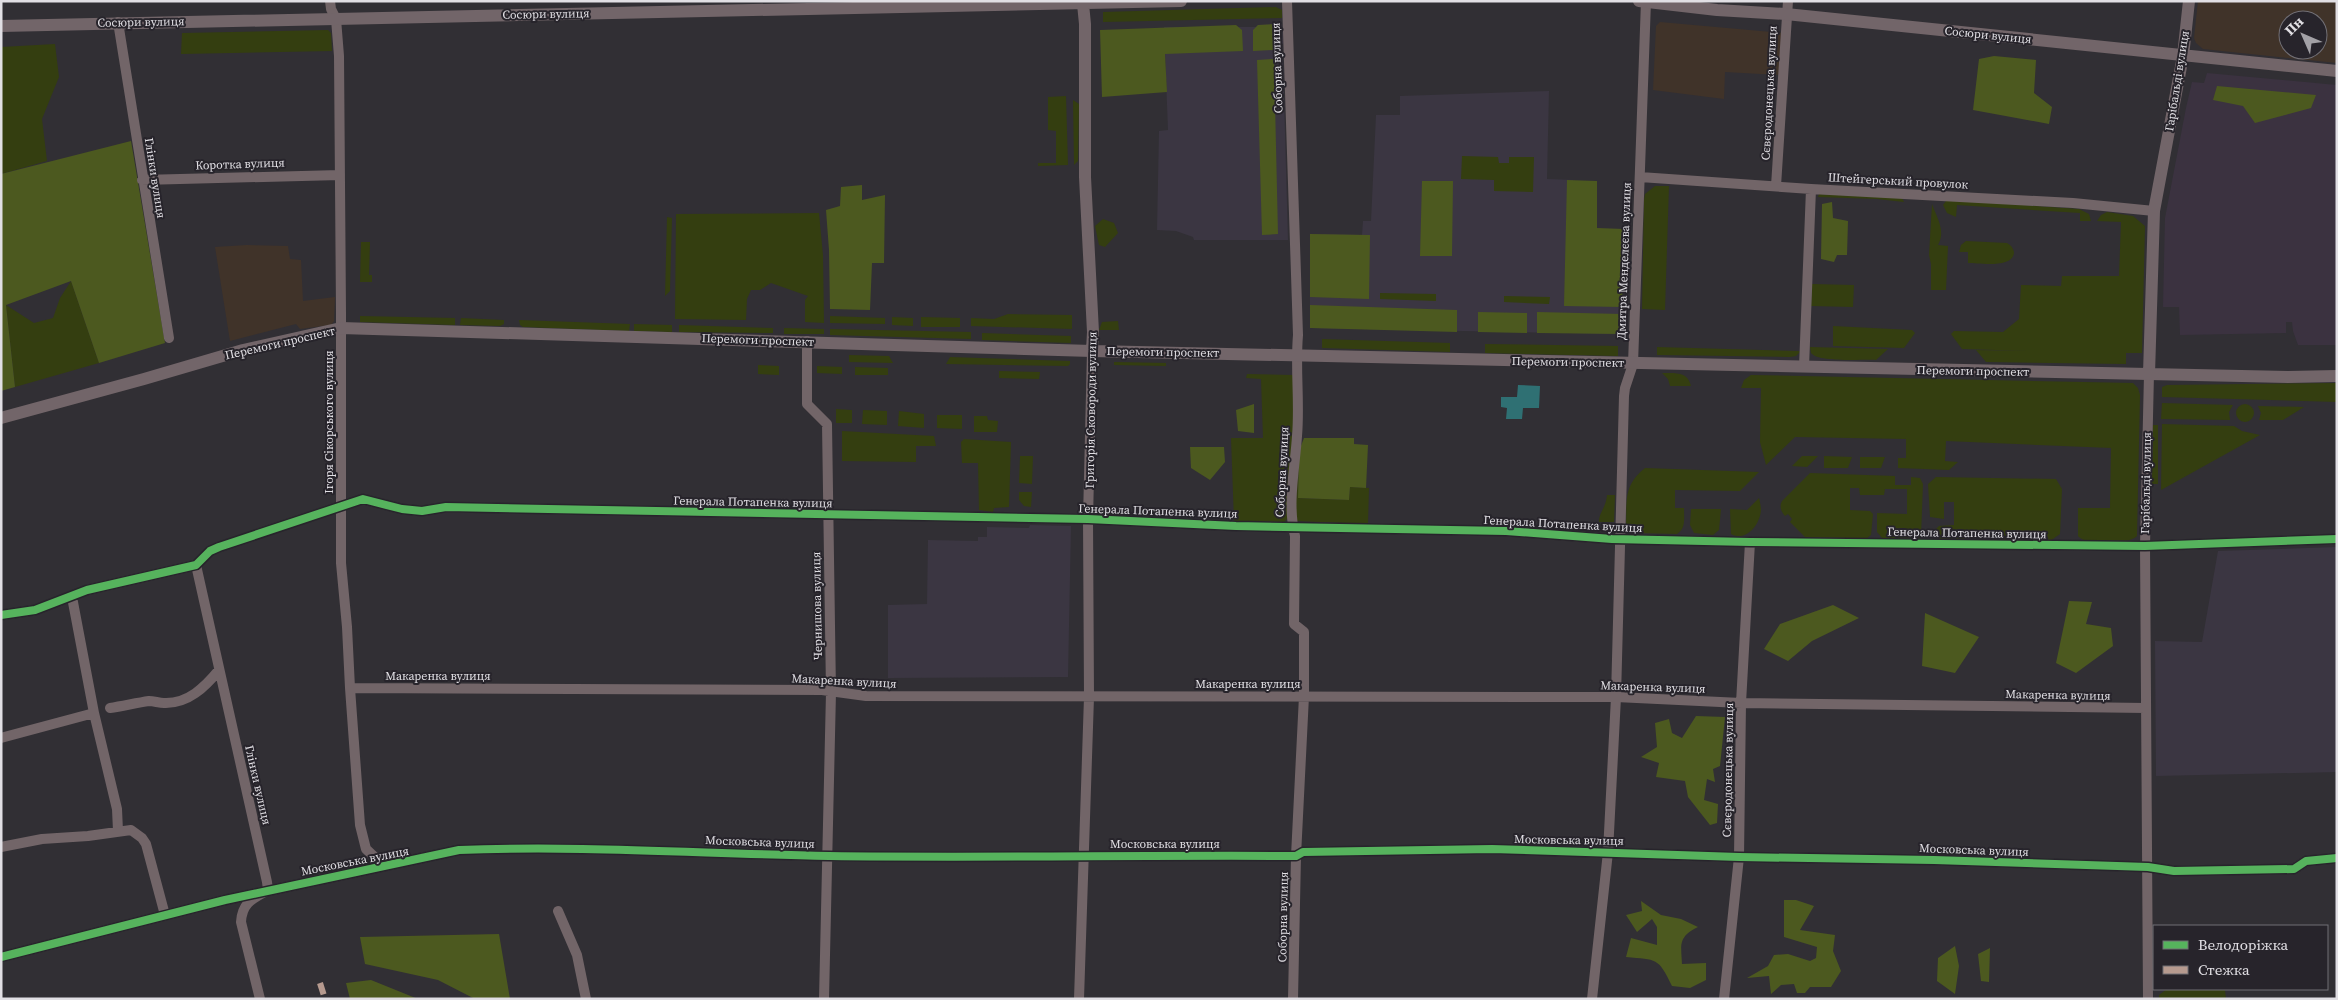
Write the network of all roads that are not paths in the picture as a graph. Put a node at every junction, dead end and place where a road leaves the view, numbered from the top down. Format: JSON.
{"nodes":[{"id":1,"x":330,"y":1,"type":"edge"},
{"id":2,"x":1181,"y":1,"type":"edge"},
{"id":3,"x":1287,"y":1,"type":"edge"},
{"id":4,"x":1639,"y":1,"type":"edge"},
{"id":5,"x":2189,"y":1,"type":"edge"},
{"id":6,"x":1646,"y":2,"type":"edge"},
{"id":7,"x":1083,"y":3,"type":"edge"},
{"id":8,"x":1787,"y":8,"type":"edge"},
{"id":9,"x":336,"y":19,"type":"junction"},
{"id":10,"x":118,"y":22,"type":"junction"},
{"id":11,"x":1,"y":26,"type":"edge"},
{"id":12,"x":2183,"y":56,"type":"junction"},
{"id":13,"x":2337,"y":71,"type":"edge"},
{"id":14,"x":340,"y":174,"type":"junction"},
{"id":15,"x":1640,"y":177,"type":"junction"},
{"id":16,"x":142,"y":180,"type":"junction"},
{"id":17,"x":1776,"y":186,"type":"junction"},
{"id":18,"x":1811,"y":189,"type":"junction"},
{"id":19,"x":2154,"y":212,"type":"junction"},
{"id":20,"x":341,"y":328,"type":"junction"},
{"id":21,"x":168,"y":338,"type":"dead end"},
{"id":22,"x":807,"y":341,"type":"junction"},
{"id":23,"x":1092,"y":351,"type":"junction"},
{"id":24,"x":1296,"y":356,"type":"junction"},
{"id":25,"x":1634,"y":364,"type":"junction"},
{"id":26,"x":1804,"y":367,"type":"junction"},
{"id":27,"x":2149,"y":374,"type":"junction"},
{"id":28,"x":2337,"y":376,"type":"edge"},
{"id":29,"x":1,"y":418,"type":"edge"},
{"id":30,"x":341,"y":508,"type":"junction"},
{"id":31,"x":829,"y":516,"type":"junction"},
{"id":32,"x":1088,"y":519,"type":"junction"},
{"id":33,"x":1292,"y":526,"type":"junction"},
{"id":34,"x":1619,"y":539,"type":"junction"},
{"id":35,"x":2337,"y":539,"type":"edge"},
{"id":36,"x":1750,"y":542,"type":"junction"},
{"id":37,"x":2144,"y":546,"type":"junction"},
{"id":38,"x":196,"y":565,"type":"junction"},
{"id":39,"x":72,"y":597,"type":"junction"},
{"id":40,"x":1,"y":615,"type":"edge"},
{"id":41,"x":219,"y":670,"type":"junction"},
{"id":42,"x":350,"y":688,"type":"junction"},
{"id":43,"x":831,"y":692,"type":"junction"},
{"id":44,"x":1304,"y":696,"type":"junction"},
{"id":45,"x":1089,"y":697,"type":"junction"},
{"id":46,"x":1616,"y":697,"type":"junction"},
{"id":47,"x":1741,"y":703,"type":"junction"},
{"id":48,"x":110,"y":708,"type":"dead end"},
{"id":49,"x":2146,"y":708,"type":"junction"},
{"id":50,"x":94,"y":713,"type":"junction"},
{"id":51,"x":1,"y":738,"type":"edge"},
{"id":52,"x":118,"y":831,"type":"junction"},
{"id":53,"x":1,"y":847,"type":"edge"},
{"id":54,"x":1608,"y":852,"type":"junction"},
{"id":55,"x":1084,"y":855,"type":"junction"},
{"id":56,"x":829,"y":856,"type":"junction"},
{"id":57,"x":1296,"y":856,"type":"junction"},
{"id":58,"x":1739,"y":857,"type":"junction"},
{"id":59,"x":2337,"y":858,"type":"edge"},
{"id":60,"x":384,"y":866,"type":"junction"},
{"id":61,"x":2148,"y":867,"type":"junction"},
{"id":62,"x":268,"y":890,"type":"junction"},
{"id":63,"x":558,"y":911,"type":"dead end"},
{"id":64,"x":165,"y":915,"type":"junction"},
{"id":65,"x":1,"y":957,"type":"edge"},
{"id":66,"x":260,"y":999,"type":"edge"},
{"id":67,"x":586,"y":999,"type":"edge"},
{"id":68,"x":824,"y":999,"type":"edge"},
{"id":69,"x":1079,"y":999,"type":"edge"},
{"id":70,"x":1293,"y":999,"type":"edge"},
{"id":71,"x":1592,"y":999,"type":"edge"},
{"id":72,"x":1724,"y":999,"type":"edge"},
{"id":73,"x":2148,"y":999,"type":"edge"}],
"edges":[{"from":1,"to":9,"type":"street","name":"Ігоря Сікорського вулиця"},
{"from":2,"to":7,"type":"main road","name":"Сосюри вулиця"},
{"from":3,"to":24,"type":"street","name":"Соборна вулиця"},
{"from":4,"to":6,"type":"main road","name":"Сосюри вулиця"},
{"from":5,"to":12,"type":"main road","name":"Гарібальді вулиця"},
{"from":6,"to":8,"type":"main road","name":"Сосюри вулиця"},
{"from":6,"to":15,"type":"street","name":"Дмитра Менделєєва вулиця"},
{"from":7,"to":9,"type":"main road","name":"Сосюри вулиця"},
{"from":7,"to":23,"type":"main road","name":"Григорія Сковороди вулиця"},
{"from":8,"to":12,"type":"main road","name":"Сосюри вулиця"},
{"from":8,"to":17,"type":"street","name":"Сєвєродонецька вулиця"},
{"from":9,"to":10,"type":"main road","name":"Сосюри вулиця"},
{"from":9,"to":14,"type":"street","name":"Ігоря Сікорського вулиця"},
{"from":10,"to":11,"type":"main road","name":"Сосюри вулиця"},
{"from":10,"to":16,"type":"street","name":"Глінки вулиця"},
{"from":12,"to":13,"type":"main road","name":"Сосюри вулиця"},
{"from":12,"to":19,"type":"main road","name":"Гарібальді вулиця"},
{"from":14,"to":16,"type":"street","name":"Коротка вулиця"},
{"from":14,"to":20,"type":"street","name":"Ігоря Сікорського вулиця"},
{"from":15,"to":17,"type":"street","name":"Штейгерський провулок"},
{"from":15,"to":25,"type":"street","name":"Дмитра Менделєєва вулиця"},
{"from":16,"to":21,"type":"street","name":"Глінки вулиця"},
{"from":17,"to":18,"type":"street","name":"Штейгерський провулок"},
{"from":18,"to":19,"type":"street","name":"Штейгерський провулок"},
{"from":18,"to":26,"type":"street"},
{"from":19,"to":27,"type":"main road","name":"Гарібальді вулиця"},
{"from":20,"to":22,"type":"main road","name":"Перемоги проспект"},
{"from":20,"to":29,"type":"main road","name":"Перемоги проспект"},
{"from":20,"to":30,"type":"street","name":"Ігоря Сікорського вулиця"},
{"from":22,"to":23,"type":"main road","name":"Перемоги проспект"},
{"from":22,"to":31,"type":"street","name":"Чернишова вулиця"},
{"from":23,"to":24,"type":"main road","name":"Перемоги проспект"},
{"from":23,"to":32,"type":"street","name":"Григорія Сковороди вулиця"},
{"from":24,"to":25,"type":"main road","name":"Перемоги проспект"},
{"from":24,"to":33,"type":"street","name":"Соборна вулиця"},
{"from":25,"to":26,"type":"main road","name":"Перемоги проспект"},
{"from":25,"to":34,"type":"street","name":"Дмитра Менделєєва вулиця"},
{"from":26,"to":27,"type":"main road","name":"Перемоги проспект"},
{"from":27,"to":28,"type":"main road","name":"Перемоги проспект"},
{"from":27,"to":37,"type":"street","name":"Гарібальді вулиця"},
{"from":30,"to":31,"type":"street","name":"Генерала Потапенка вулиця"},
{"from":30,"to":38,"type":"street","name":"Генерала Потапенка вулиця"},
{"from":30,"to":42,"type":"street","name":"Ігоря Сікорського вулиця"},
{"from":31,"to":32,"type":"street","name":"Генерала Потапенка вулиця"},
{"from":31,"to":43,"type":"street","name":"Чернишова вулиця"},
{"from":32,"to":33,"type":"street","name":"Генерала Потапенка вулиця"},
{"from":32,"to":45,"type":"street","name":"Григорія Сковороди вулиця"},
{"from":33,"to":34,"type":"street","name":"Генерала Потапенка вулиця"},
{"from":33,"to":44,"type":"street","name":"Соборна вулиця"},
{"from":34,"to":36,"type":"street","name":"Генерала Потапенка вулиця"},
{"from":34,"to":46,"type":"street","name":"Дмитра Менделєєва вулиця"},
{"from":35,"to":37,"type":"street","name":"Генерала Потапенка вулиця"},
{"from":36,"to":37,"type":"street","name":"Генерала Потапенка вулиця"},
{"from":36,"to":47,"type":"street","name":"Сєвєродонецька вулиця"},
{"from":37,"to":49,"type":"street","name":"Гарібальді вулиця"},
{"from":38,"to":39,"type":"street","name":"Генерала Потапенка вулиця"},
{"from":38,"to":41,"type":"street","name":"Глінки вулиця"},
{"from":39,"to":40,"type":"street","name":"Генерала Потапенка вулиця"},
{"from":39,"to":50,"type":"street"},
{"from":41,"to":48,"type":"street"},
{"from":41,"to":62,"type":"street","name":"Глінки вулиця"},
{"from":42,"to":43,"type":"street","name":"Макаренка вулиця"},
{"from":42,"to":60,"type":"street","name":"Ігоря Сікорського вулиця"},
{"from":43,"to":45,"type":"street","name":"Макаренка вулиця"},
{"from":43,"to":56,"type":"street","name":"Чернишова вулиця"},
{"from":44,"to":45,"type":"street","name":"Макаренка вулиця"},
{"from":44,"to":46,"type":"street","name":"Макаренка вулиця"},
{"from":44,"to":57,"type":"street","name":"Соборна вулиця"},
{"from":45,"to":55,"type":"street","name":"Григорія Сковороди вулиця"},
{"from":46,"to":47,"type":"street","name":"Макаренка вулиця"},
{"from":46,"to":54,"type":"street","name":"Дмитра Менделєєва вулиця"},
{"from":47,"to":49,"type":"street","name":"Макаренка вулиця"},
{"from":47,"to":58,"type":"street","name":"Сєвєродонецька вулиця"},
{"from":49,"to":61,"type":"street","name":"Гарібальді вулиця"},
{"from":50,"to":51,"type":"street"},
{"from":50,"to":52,"type":"street"},
{"from":52,"to":53,"type":"street"},
{"from":52,"to":64,"type":"street"},
{"from":54,"to":57,"type":"street","name":"Московська вулиця"},
{"from":54,"to":58,"type":"street","name":"Московська вулиця"},
{"from":54,"to":71,"type":"street","name":"Дмитра Менделєєва вулиця"},
{"from":55,"to":56,"type":"street","name":"Московська вулиця"},
{"from":55,"to":57,"type":"street","name":"Московська вулиця"},
{"from":55,"to":69,"type":"street","name":"Григорія Сковороди вулиця"},
{"from":56,"to":60,"type":"street","name":"Московська вулиця"},
{"from":56,"to":68,"type":"street","name":"Чернишова вулиця"},
{"from":57,"to":70,"type":"street","name":"Соборна вулиця"},
{"from":58,"to":61,"type":"street","name":"Московська вулиця"},
{"from":58,"to":72,"type":"street","name":"Сєвєродонецька вулиця"},
{"from":59,"to":61,"type":"street","name":"Московська вулиця"},
{"from":60,"to":62,"type":"street","name":"Московська вулиця"},
{"from":61,"to":73,"type":"street","name":"Гарібальді вулиця"},
{"from":62,"to":64,"type":"street","name":"Московська вулиця"},
{"from":62,"to":66,"type":"street"},
{"from":63,"to":67,"type":"street"},
{"from":64,"to":65,"type":"street","name":"Московська вулиця"}]}
